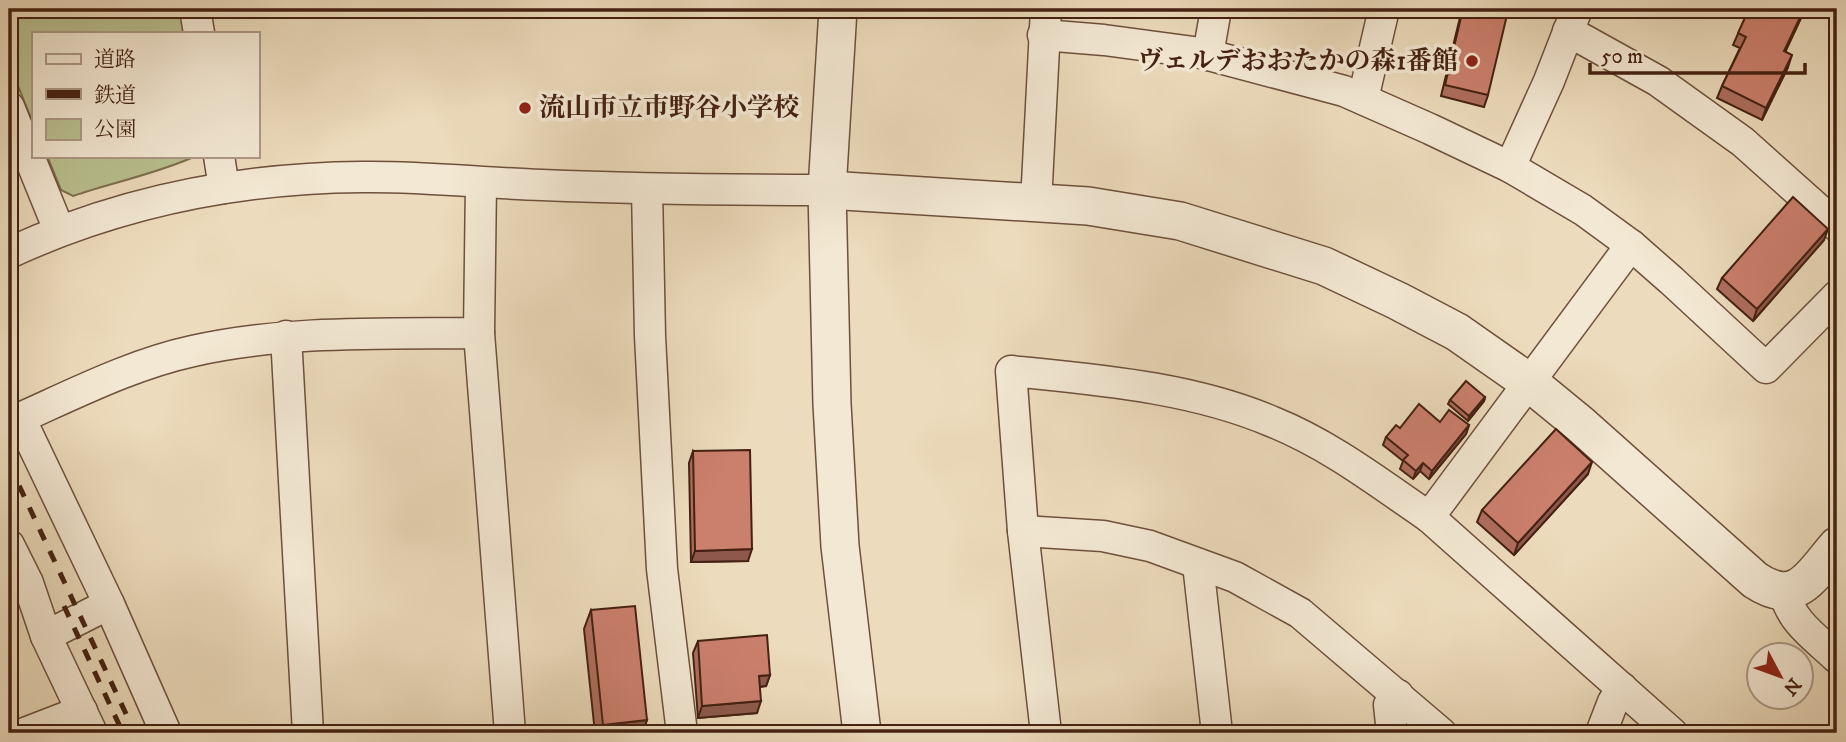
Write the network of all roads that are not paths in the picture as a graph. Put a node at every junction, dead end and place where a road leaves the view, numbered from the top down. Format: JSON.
{"nodes":[{"id":1,"x":195,"y":9,"type":"edge"},
{"id":2,"x":838,"y":9,"type":"edge"},
{"id":3,"x":1216,"y":9,"type":"edge"},
{"id":4,"x":1384,"y":9,"type":"edge"},
{"id":5,"x":1573,"y":20,"type":"edge"},
{"id":6,"x":1044,"y":22,"type":"edge"},
{"id":7,"x":199,"y":32,"type":"edge"},
{"id":8,"x":1208,"y":55,"type":"junction"},
{"id":9,"x":1363,"y":99,"type":"junction"},
{"id":10,"x":9,"y":107,"type":"edge"},
{"id":11,"x":219,"y":158,"type":"edge"},
{"id":12,"x":1510,"y":167,"type":"junction"},
{"id":13,"x":481,"y":183,"type":"junction"},
{"id":14,"x":224,"y":188,"type":"junction"},
{"id":15,"x":648,"y":189,"type":"junction"},
{"id":16,"x":827,"y":190,"type":"junction"},
{"id":17,"x":1036,"y":203,"type":"junction"},
{"id":18,"x":1837,"y":226,"type":"edge"},
{"id":19,"x":59,"y":230,"type":"junction"},
{"id":20,"x":1631,"y":245,"type":"junction"},
{"id":21,"x":9,"y":253,"type":"edge"},
{"id":22,"x":1837,"y":296,"type":"edge"},
{"id":23,"x":479,"y":332,"type":"junction"},
{"id":24,"x":286,"y":336,"type":"junction"},
{"id":25,"x":1530,"y":383,"type":"junction"},
{"id":26,"x":14,"y":407,"type":"edge"},
{"id":27,"x":1429,"y":516,"type":"junction"},
{"id":28,"x":1023,"y":531,"type":"junction"},
{"id":29,"x":9,"y":545,"type":"edge"},
{"id":30,"x":1837,"y":546,"type":"edge"},
{"id":31,"x":1198,"y":564,"type":"junction"},
{"id":32,"x":1784,"y":593,"type":"junction"},
{"id":33,"x":108,"y":604,"type":"junction"},
{"id":34,"x":46,"y":636,"type":"junction"},
{"id":35,"x":1837,"y":658,"type":"edge"},
{"id":36,"x":1622,"y":688,"type":"junction"},
{"id":37,"x":1398,"y":695,"type":"junction"},
{"id":38,"x":87,"y":722,"type":"edge"},
{"id":39,"x":25,"y":733,"type":"edge"},
{"id":40,"x":166,"y":733,"type":"edge"},
{"id":41,"x":308,"y":733,"type":"edge"},
{"id":42,"x":510,"y":733,"type":"edge"},
{"id":43,"x":682,"y":733,"type":"edge"},
{"id":44,"x":861,"y":733,"type":"edge"},
{"id":45,"x":1045,"y":733,"type":"edge"},
{"id":46,"x":1217,"y":733,"type":"edge"},
{"id":47,"x":1392,"y":733,"type":"edge"},
{"id":48,"x":1441,"y":733,"type":"edge"},
{"id":49,"x":1601,"y":733,"type":"edge"},
{"id":50,"x":1672,"y":733,"type":"edge"}],
"edges":[{"from":1,"to":7,"type":"street"},
{"from":2,"to":16,"type":"street"},
{"from":3,"to":8,"type":"street"},
{"from":4,"to":9,"type":"street"},
{"from":5,"to":12,"type":"street"},
{"from":5,"to":18,"type":"street"},
{"from":6,"to":8,"type":"street"},
{"from":6,"to":17,"type":"street"},
{"from":8,"to":9,"type":"street"},
{"from":9,"to":12,"type":"street"},
{"from":10,"to":19,"type":"street"},
{"from":11,"to":14,"type":"street"},
{"from":12,"to":20,"type":"street"},
{"from":13,"to":14,"type":"street"},
{"from":13,"to":15,"type":"street"},
{"from":13,"to":23,"type":"street"},
{"from":14,"to":19,"type":"street"},
{"from":15,"to":16,"type":"street"},
{"from":15,"to":43,"type":"street"},
{"from":16,"to":17,"type":"street"},
{"from":16,"to":44,"type":"street"},
{"from":17,"to":25,"type":"street"},
{"from":19,"to":21,"type":"street"},
{"from":20,"to":22,"type":"street"},
{"from":20,"to":25,"type":"street"},
{"from":23,"to":24,"type":"street"},
{"from":23,"to":42,"type":"street"},
{"from":24,"to":26,"type":"street"},
{"from":24,"to":41,"type":"street"},
{"from":25,"to":27,"type":"street"},
{"from":25,"to":32,"type":"street"},
{"from":26,"to":33,"type":"street"},
{"from":27,"to":28,"type":"street"},
{"from":27,"to":36,"type":"street"},
{"from":28,"to":31,"type":"street"},
{"from":28,"to":45,"type":"street"},
{"from":29,"to":34,"type":"street"},
{"from":30,"to":32,"type":"street"},
{"from":31,"to":37,"type":"street"},
{"from":31,"to":46,"type":"street"},
{"from":32,"to":35,"type":"street"},
{"from":33,"to":34,"type":"street"},
{"from":33,"to":40,"type":"street"},
{"from":34,"to":38,"type":"street"},
{"from":36,"to":49,"type":"street"},
{"from":36,"to":50,"type":"street"},
{"from":37,"to":47,"type":"street"},
{"from":37,"to":48,"type":"street"},
{"from":38,"to":39,"type":"street"}]}
